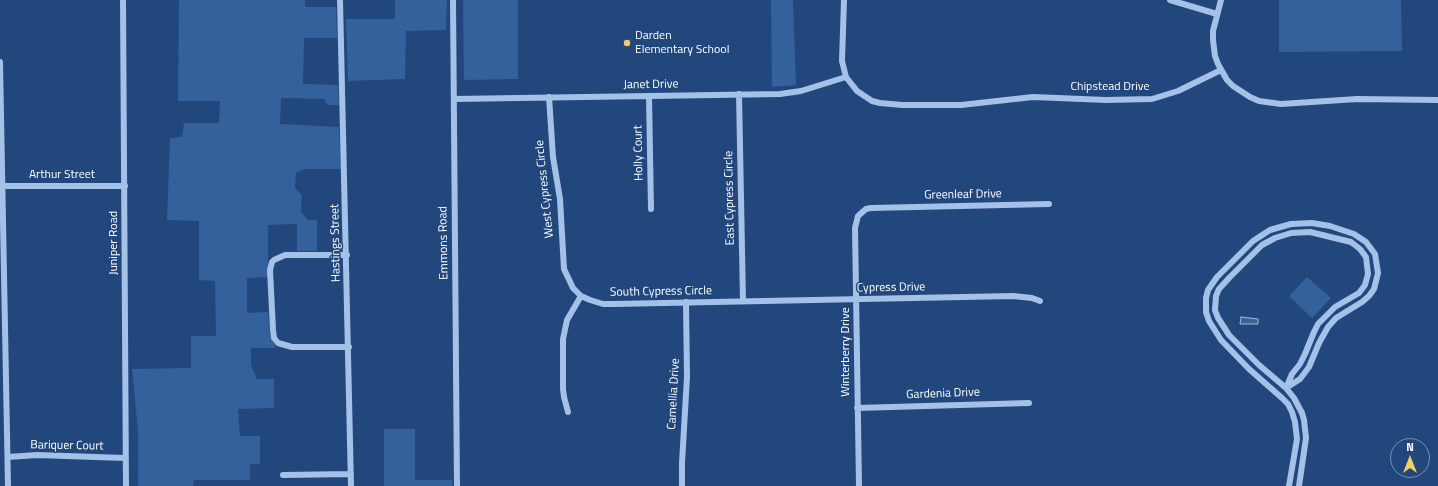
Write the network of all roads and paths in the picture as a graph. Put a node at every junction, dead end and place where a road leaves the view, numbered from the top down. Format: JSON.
{"nodes":[{"id":1,"x":123,"y":0,"type":"edge"},
{"id":2,"x":340,"y":0,"type":"edge"},
{"id":3,"x":453,"y":0,"type":"edge"},
{"id":4,"x":844,"y":0,"type":"edge"},
{"id":5,"x":1170,"y":0,"type":"edge"},
{"id":6,"x":1221,"y":0,"type":"edge"},
{"id":7,"x":1217,"y":14,"type":"junction"},
{"id":8,"x":0,"y":62,"type":"edge"},
{"id":9,"x":1221,"y":70,"type":"junction"},
{"id":10,"x":846,"y":76,"type":"junction"},
{"id":11,"x":0,"y":90,"type":"edge"},
{"id":12,"x":739,"y":94,"type":"junction"},
{"id":13,"x":649,"y":96,"type":"junction"},
{"id":14,"x":549,"y":97,"type":"junction"},
{"id":15,"x":454,"y":99,"type":"junction"},
{"id":16,"x":1438,"y":100,"type":"edge"},
{"id":17,"x":1,"y":186,"type":"edge"},
{"id":18,"x":124,"y":186,"type":"junction"},
{"id":19,"x":1049,"y":204,"type":"dead end"},
{"id":20,"x":877,"y":208,"type":"joint"},
{"id":21,"x":651,"y":209,"type":"dead end"},
{"id":22,"x":347,"y":255,"type":"junction"},
{"id":23,"x":581,"y":296,"type":"junction"},
{"id":24,"x":856,"y":300,"type":"junction"},
{"id":25,"x":743,"y":301,"type":"junction"},
{"id":26,"x":1040,"y":301,"type":"dead end"},
{"id":27,"x":686,"y":302,"type":"junction"},
{"id":28,"x":349,"y":347,"type":"junction"},
{"id":29,"x":1286,"y":388,"type":"junction"},
{"id":30,"x":1029,"y":403,"type":"dead end"},
{"id":31,"x":857,"y":408,"type":"junction"},
{"id":32,"x":568,"y":412,"type":"dead end"},
{"id":33,"x":8,"y":457,"type":"junction"},
{"id":34,"x":125,"y":458,"type":"junction"},
{"id":35,"x":283,"y":474,"type":"dead end"},
{"id":36,"x":351,"y":474,"type":"junction"},
{"id":37,"x":8,"y":486,"type":"edge"},
{"id":38,"x":126,"y":486,"type":"edge"},
{"id":39,"x":351,"y":486,"type":"edge"},
{"id":40,"x":457,"y":486,"type":"edge"},
{"id":41,"x":682,"y":486,"type":"edge"},
{"id":42,"x":859,"y":486,"type":"edge"},
{"id":43,"x":1289,"y":486,"type":"edge"},
{"id":44,"x":1299,"y":486,"type":"edge"}],
"edges":[{"from":1,"to":18,"type":"street","name":"Juniper Road"},
{"from":2,"to":22,"type":"street","name":"Hastings Street"},
{"from":3,"to":15,"type":"street","name":"Emmons Road"},
{"from":4,"to":10,"type":"street"},
{"from":5,"to":7,"type":"street"},
{"from":6,"to":7,"type":"street"},
{"from":7,"to":9,"type":"street"},
{"from":8,"to":11,"type":"street"},
{"from":9,"to":10,"type":"street","name":"Chipstead Drive"},
{"from":9,"to":16,"type":"street"},
{"from":10,"to":12,"type":"street","name":"Janet Drive"},
{"from":11,"to":17,"type":"street"},
{"from":12,"to":13,"type":"street","name":"Janet Drive"},
{"from":12,"to":25,"type":"street","name":"East Cypress Circle"},
{"from":13,"to":14,"type":"street","name":"Janet Drive"},
{"from":13,"to":21,"type":"street","name":"Holly Court"},
{"from":14,"to":15,"type":"street","name":"Janet Drive"},
{"from":14,"to":23,"type":"street","name":"West Cypress Circle"},
{"from":15,"to":40,"type":"street","name":"Emmons Road"},
{"from":17,"to":18,"type":"street","name":"Arthur Street"},
{"from":17,"to":33,"type":"street"},
{"from":18,"to":34,"type":"street","name":"Juniper Road"},
{"from":19,"to":20,"type":"street","name":"Greenleaf Drive"},
{"from":20,"to":24,"type":"street","name":"Winterberry Drive"},
{"from":22,"to":28,"type":"street","name":"Hastings Street"},
{"from":22,"to":28,"type":"street"},
{"from":23,"to":27,"type":"street","name":"South Cypress Circle"},
{"from":23,"to":32,"type":"street"},
{"from":24,"to":25,"type":"street","name":"Cypress Drive"},
{"from":24,"to":26,"type":"street","name":"Cypress Drive"},
{"from":24,"to":31,"type":"street","name":"Winterberry Drive"},
{"from":25,"to":27,"type":"street","name":"South Cypress Circle"},
{"from":27,"to":41,"type":"street","name":"Camellia Drive"},
{"from":28,"to":36,"type":"street","name":"Hastings Street"},
{"from":29,"to":29,"type":"street"},
{"from":29,"to":43,"type":"street"},
{"from":29,"to":44,"type":"street"},
{"from":30,"to":31,"type":"street","name":"Gardenia Drive"},
{"from":31,"to":42,"type":"street","name":"Winterberry Drive"},
{"from":33,"to":34,"type":"street","name":"Bariquer Court"},
{"from":33,"to":37,"type":"street"},
{"from":34,"to":38,"type":"street","name":"Juniper Road"},
{"from":35,"to":36,"type":"street"},
{"from":36,"to":39,"type":"street","name":"Hastings Street"}]}
